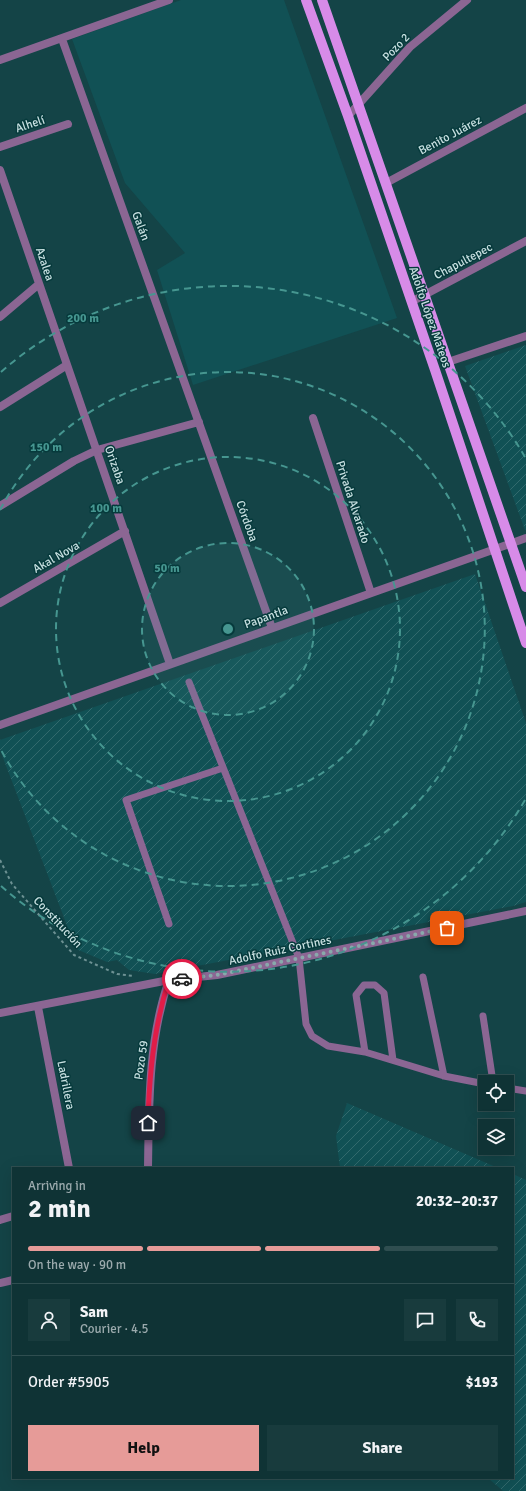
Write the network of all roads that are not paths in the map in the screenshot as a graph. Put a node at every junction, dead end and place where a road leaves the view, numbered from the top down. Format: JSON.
{"nodes":[{"id":1,"x":169,"y":0,"type":"edge"},
{"id":2,"x":306,"y":0,"type":"edge"},
{"id":3,"x":322,"y":0,"type":"edge"},
{"id":4,"x":467,"y":0,"type":"edge"},
{"id":5,"x":62,"y":39,"type":"junction"},
{"id":6,"x":2,"y":57,"type":"edge"},
{"id":7,"x":358,"y":105,"type":"junction"},
{"id":8,"x":526,"y":108,"type":"edge"},
{"id":9,"x":348,"y":116,"type":"junction"},
{"id":10,"x":68,"y":124,"type":"dead end"},
{"id":11,"x":0,"y":147,"type":"edge"},
{"id":12,"x":0,"y":170,"type":"edge"},
{"id":13,"x":386,"y":183,"type":"junction"},
{"id":14,"x":7,"y":192,"type":"junction"},
{"id":15,"x":0,"y":198,"type":"edge"},
{"id":16,"x":526,"y":241,"type":"edge"},
{"id":17,"x":39,"y":284,"type":"junction"},
{"id":18,"x":424,"y":295,"type":"junction"},
{"id":19,"x":411,"y":302,"type":"junction"},
{"id":20,"x":0,"y":317,"type":"edge"},
{"id":21,"x":526,"y":336,"type":"edge"},
{"id":22,"x":448,"y":362,"type":"junction"},
{"id":23,"x":68,"y":365,"type":"junction"},
{"id":24,"x":0,"y":407,"type":"edge"},
{"id":25,"x":313,"y":418,"type":"dead end"},
{"id":26,"x":199,"y":422,"type":"junction"},
{"id":27,"x":97,"y":450,"type":"junction"},
{"id":28,"x":0,"y":506,"type":"edge"},
{"id":29,"x":125,"y":531,"type":"junction"},
{"id":30,"x":526,"y":538,"type":"edge"},
{"id":31,"x":511,"y":543,"type":"junction"},
{"id":32,"x":496,"y":548,"type":"junction"},
{"id":33,"x":526,"y":587,"type":"edge"},
{"id":34,"x":370,"y":593,"type":"junction"},
{"id":35,"x":0,"y":603,"type":"edge"},
{"id":36,"x":272,"y":628,"type":"junction"},
{"id":37,"x":526,"y":643,"type":"edge"},
{"id":38,"x":170,"y":664,"type":"junction"},
{"id":39,"x":189,"y":682,"type":"dead end"},
{"id":40,"x":0,"y":725,"type":"edge"},
{"id":41,"x":223,"y":768,"type":"junction"},
{"id":42,"x":526,"y":911,"type":"edge"},
{"id":43,"x":169,"y":924,"type":"dead end"},
{"id":44,"x":299,"y":958,"type":"junction"},
{"id":45,"x":423,"y":977,"type":"dead end"},
{"id":46,"x":169,"y":980,"type":"junction"},
{"id":47,"x":38,"y":1007,"type":"junction"},
{"id":48,"x":0,"y":1013,"type":"edge"},
{"id":49,"x":483,"y":1016,"type":"dead end"},
{"id":50,"x":365,"y":1052,"type":"junction"},
{"id":51,"x":393,"y":1060,"type":"junction"},
{"id":52,"x":492,"y":1075,"type":"edge"},
{"id":53,"x":444,"y":1076,"type":"junction"},
{"id":54,"x":478,"y":1083,"type":"edge"},
{"id":55,"x":514,"y":1089,"type":"edge"},
{"id":56,"x":526,"y":1091,"type":"edge"},
{"id":57,"x":69,"y":1167,"type":"edge"},
{"id":58,"x":148,"y":1167,"type":"edge"},
{"id":59,"x":12,"y":1216,"type":"edge"},
{"id":60,"x":0,"y":1220,"type":"edge"},
{"id":61,"x":12,"y":1280,"type":"edge"},
{"id":62,"x":0,"y":1283,"type":"edge"}],
"edges":[{"from":1,"to":5,"type":"street"},
{"from":2,"to":9,"type":"main road","name":"Adolfo López Mateos"},
{"from":3,"to":7,"type":"main road","name":"Adolfo López Mateos"},
{"from":4,"to":7,"type":"street","name":"Pozo 2"},
{"from":5,"to":6,"type":"street"},
{"from":5,"to":26,"type":"street","name":"Galán"},
{"from":7,"to":9,"type":"street","name":"Pozo 2"},
{"from":7,"to":13,"type":"main road","name":"Adolfo López Mateos"},
{"from":8,"to":13,"type":"street","name":"Benito Juárez"},
{"from":9,"to":19,"type":"main road","name":"Adolfo López Mateos"},
{"from":10,"to":11,"type":"street","name":"Alhelí"},
{"from":12,"to":14,"type":"street","name":"Azalea"},
{"from":13,"to":18,"type":"main road","name":"Adolfo López Mateos"},
{"from":14,"to":15,"type":"street"},
{"from":14,"to":17,"type":"street","name":"Azalea"},
{"from":16,"to":18,"type":"street","name":"Chapultepec"},
{"from":17,"to":20,"type":"street"},
{"from":17,"to":23,"type":"street","name":"Azalea"},
{"from":18,"to":19,"type":"street","name":"Chapultepec"},
{"from":18,"to":22,"type":"main road","name":"Adolfo López Mateos"},
{"from":19,"to":32,"type":"main road","name":"Adolfo López Mateos"},
{"from":21,"to":22,"type":"street"},
{"from":22,"to":31,"type":"main road","name":"Adolfo López Mateos"},
{"from":23,"to":24,"type":"street"},
{"from":23,"to":27,"type":"street","name":"Orizaba"},
{"from":25,"to":34,"type":"street","name":"Privada Alvarado"},
{"from":26,"to":27,"type":"street"},
{"from":26,"to":36,"type":"street","name":"Córdoba"},
{"from":27,"to":28,"type":"street"},
{"from":27,"to":29,"type":"street","name":"Orizaba"},
{"from":29,"to":35,"type":"street","name":"Akal Nova"},
{"from":29,"to":38,"type":"street","name":"Orizaba"},
{"from":30,"to":31,"type":"street","name":"Papantla"},
{"from":31,"to":32,"type":"street","name":"Papantla"},
{"from":31,"to":33,"type":"main road","name":"Adolfo López Mateos"},
{"from":32,"to":34,"type":"street","name":"Papantla"},
{"from":32,"to":37,"type":"main road","name":"Adolfo López Mateos"},
{"from":34,"to":36,"type":"street","name":"Papantla"},
{"from":36,"to":38,"type":"street","name":"Papantla"},
{"from":38,"to":40,"type":"street","name":"Papantla"},
{"from":39,"to":41,"type":"lane"},
{"from":41,"to":43,"type":"lane"},
{"from":41,"to":44,"type":"lane"},
{"from":42,"to":44,"type":"street","name":"Adolfo Ruiz Cortines"},
{"from":44,"to":46,"type":"street","name":"Adolfo Ruiz Cortines"},
{"from":44,"to":50,"type":"lane"},
{"from":45,"to":53,"type":"lane"},
{"from":46,"to":47,"type":"street","name":"Adolfo Ruiz Cortines"},
{"from":46,"to":58,"type":"street","name":"Pozo 59"},
{"from":47,"to":48,"type":"street","name":"Adolfo Ruiz Cortines"},
{"from":47,"to":57,"type":"street","name":"Ladrillera"},
{"from":49,"to":52,"type":"lane"},
{"from":50,"to":51,"type":"lane"},
{"from":50,"to":51,"type":"lane"},
{"from":51,"to":53,"type":"lane"},
{"from":53,"to":54,"type":"lane"},
{"from":55,"to":56,"type":"lane"},
{"from":59,"to":60,"type":"street"},
{"from":61,"to":62,"type":"street"}]}
